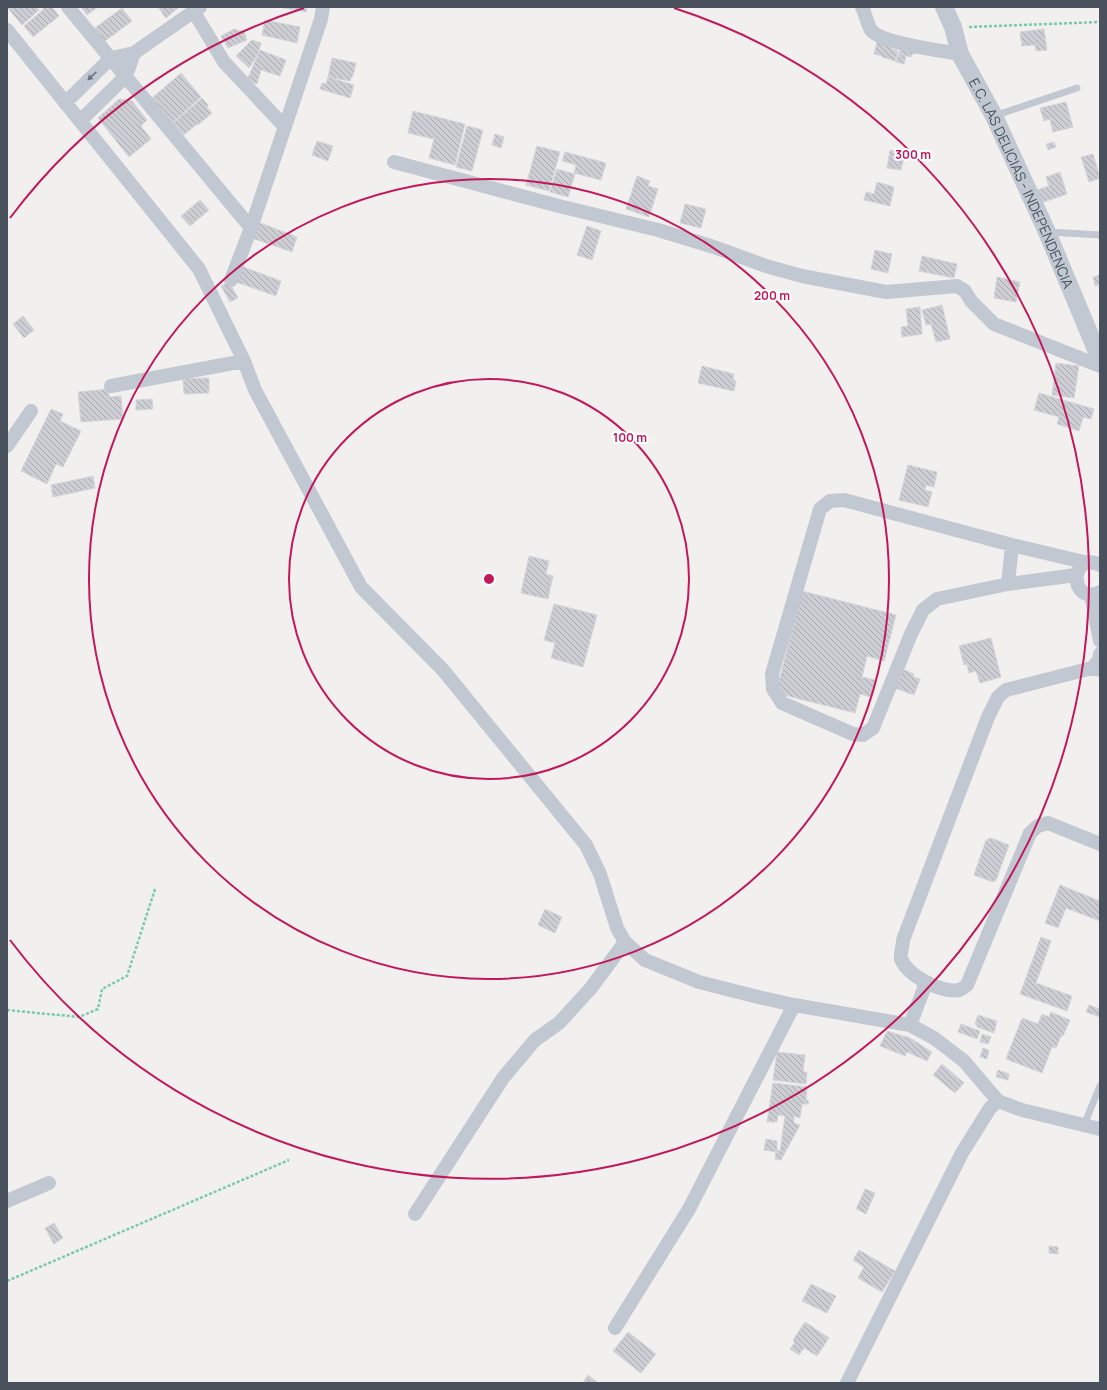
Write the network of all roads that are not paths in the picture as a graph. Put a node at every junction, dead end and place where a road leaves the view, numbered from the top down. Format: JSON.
{"nodes":[{"id":1,"x":68,"y":7,"type":"edge"},
{"id":2,"x":323,"y":7,"type":"edge"},
{"id":3,"x":862,"y":7,"type":"edge"},
{"id":4,"x":944,"y":7,"type":"edge"},
{"id":5,"x":197,"y":10,"type":"edge"},
{"id":6,"x":7,"y":30,"type":"edge"},
{"id":7,"x":134,"y":53,"type":"junction"},
{"id":8,"x":960,"y":54,"type":"junction"},
{"id":9,"x":111,"y":58,"type":"junction"},
{"id":10,"x":126,"y":76,"type":"junction"},
{"id":11,"x":1077,"y":88,"type":"dead end"},
{"id":12,"x":65,"y":103,"type":"junction"},
{"id":13,"x":994,"y":116,"type":"junction"},
{"id":14,"x":80,"y":121,"type":"junction"},
{"id":15,"x":285,"y":127,"type":"junction"},
{"id":16,"x":394,"y":162,"type":"dead end"},
{"id":17,"x":251,"y":228,"type":"junction"},
{"id":18,"x":1047,"y":232,"type":"junction"},
{"id":19,"x":1100,"y":235,"type":"edge"},
{"id":20,"x":231,"y":280,"type":"dead end"},
{"id":21,"x":1100,"y":359,"type":"edge"},
{"id":22,"x":244,"y":361,"type":"junction"},
{"id":23,"x":1100,"y":366,"type":"edge"},
{"id":24,"x":111,"y":386,"type":"dead end"},
{"id":25,"x":31,"y":411,"type":"dead end"},
{"id":26,"x":7,"y":446,"type":"edge"},
{"id":27,"x":1012,"y":545,"type":"junction"},
{"id":28,"x":1094,"y":564,"type":"edge"},
{"id":29,"x":1076,"y":575,"type":"junction"},
{"id":30,"x":1008,"y":584,"type":"junction"},
{"id":31,"x":1095,"y":594,"type":"edge"},
{"id":32,"x":1100,"y":641,"type":"edge"},
{"id":33,"x":1100,"y":654,"type":"edge"},
{"id":34,"x":1096,"y":669,"type":"edge"},
{"id":35,"x":1100,"y":844,"type":"edge"},
{"id":36,"x":625,"y":942,"type":"junction"},
{"id":37,"x":926,"y":983,"type":"junction"},
{"id":38,"x":794,"y":1005,"type":"junction"},
{"id":39,"x":910,"y":1025,"type":"junction"},
{"id":40,"x":1100,"y":1086,"type":"edge"},
{"id":41,"x":998,"y":1101,"type":"junction"},
{"id":42,"x":1084,"y":1126,"type":"junction"},
{"id":43,"x":1100,"y":1129,"type":"edge"},
{"id":44,"x":49,"y":1183,"type":"dead end"},
{"id":45,"x":7,"y":1202,"type":"edge"},
{"id":46,"x":415,"y":1214,"type":"dead end"},
{"id":47,"x":615,"y":1328,"type":"dead end"},
{"id":48,"x":847,"y":1383,"type":"edge"}],
"edges":[{"from":1,"to":9,"type":"street"},
{"from":2,"to":15,"type":"street"},
{"from":3,"to":8,"type":"street"},
{"from":4,"to":8,"type":"street","name":"E.C. LAS DELICIAS - INDEPENDENCIA"},
{"from":5,"to":7,"type":"street"},
{"from":5,"to":15,"type":"street"},
{"from":6,"to":12,"type":"street"},
{"from":7,"to":9,"type":"street"},
{"from":7,"to":10,"type":"street"},
{"from":8,"to":13,"type":"street","name":"E.C. LAS DELICIAS - INDEPENDENCIA"},
{"from":9,"to":10,"type":"street"},
{"from":9,"to":12,"type":"street","one_way":true},
{"from":10,"to":14,"type":"street"},
{"from":10,"to":17,"type":"street"},
{"from":11,"to":13,"type":"lane"},
{"from":12,"to":14,"type":"street"},
{"from":13,"to":18,"type":"street","name":"E.C. LAS DELICIAS - INDEPENDENCIA"},
{"from":14,"to":22,"type":"street"},
{"from":15,"to":17,"type":"street"},
{"from":16,"to":23,"type":"street"},
{"from":17,"to":20,"type":"street"},
{"from":18,"to":19,"type":"lane"},
{"from":18,"to":21,"type":"street","name":"E.C. LAS DELICIAS - INDEPENDENCIA"},
{"from":22,"to":24,"type":"street"},
{"from":22,"to":36,"type":"street"},
{"from":25,"to":26,"type":"street"},
{"from":27,"to":28,"type":"street"},
{"from":27,"to":30,"type":"street"},
{"from":27,"to":30,"type":"street"},
{"from":28,"to":29,"type":"street"},
{"from":29,"to":30,"type":"street"},
{"from":29,"to":31,"type":"street"},
{"from":31,"to":32,"type":"street"},
{"from":33,"to":34,"type":"street"},
{"from":34,"to":37,"type":"street"},
{"from":35,"to":37,"type":"street"},
{"from":36,"to":38,"type":"street"},
{"from":36,"to":46,"type":"street"},
{"from":37,"to":39,"type":"street"},
{"from":38,"to":39,"type":"street"},
{"from":38,"to":47,"type":"street"},
{"from":39,"to":41,"type":"street"},
{"from":40,"to":42,"type":"lane"},
{"from":41,"to":42,"type":"street"},
{"from":41,"to":48,"type":"street"},
{"from":42,"to":43,"type":"street"},
{"from":44,"to":45,"type":"street"}]}
